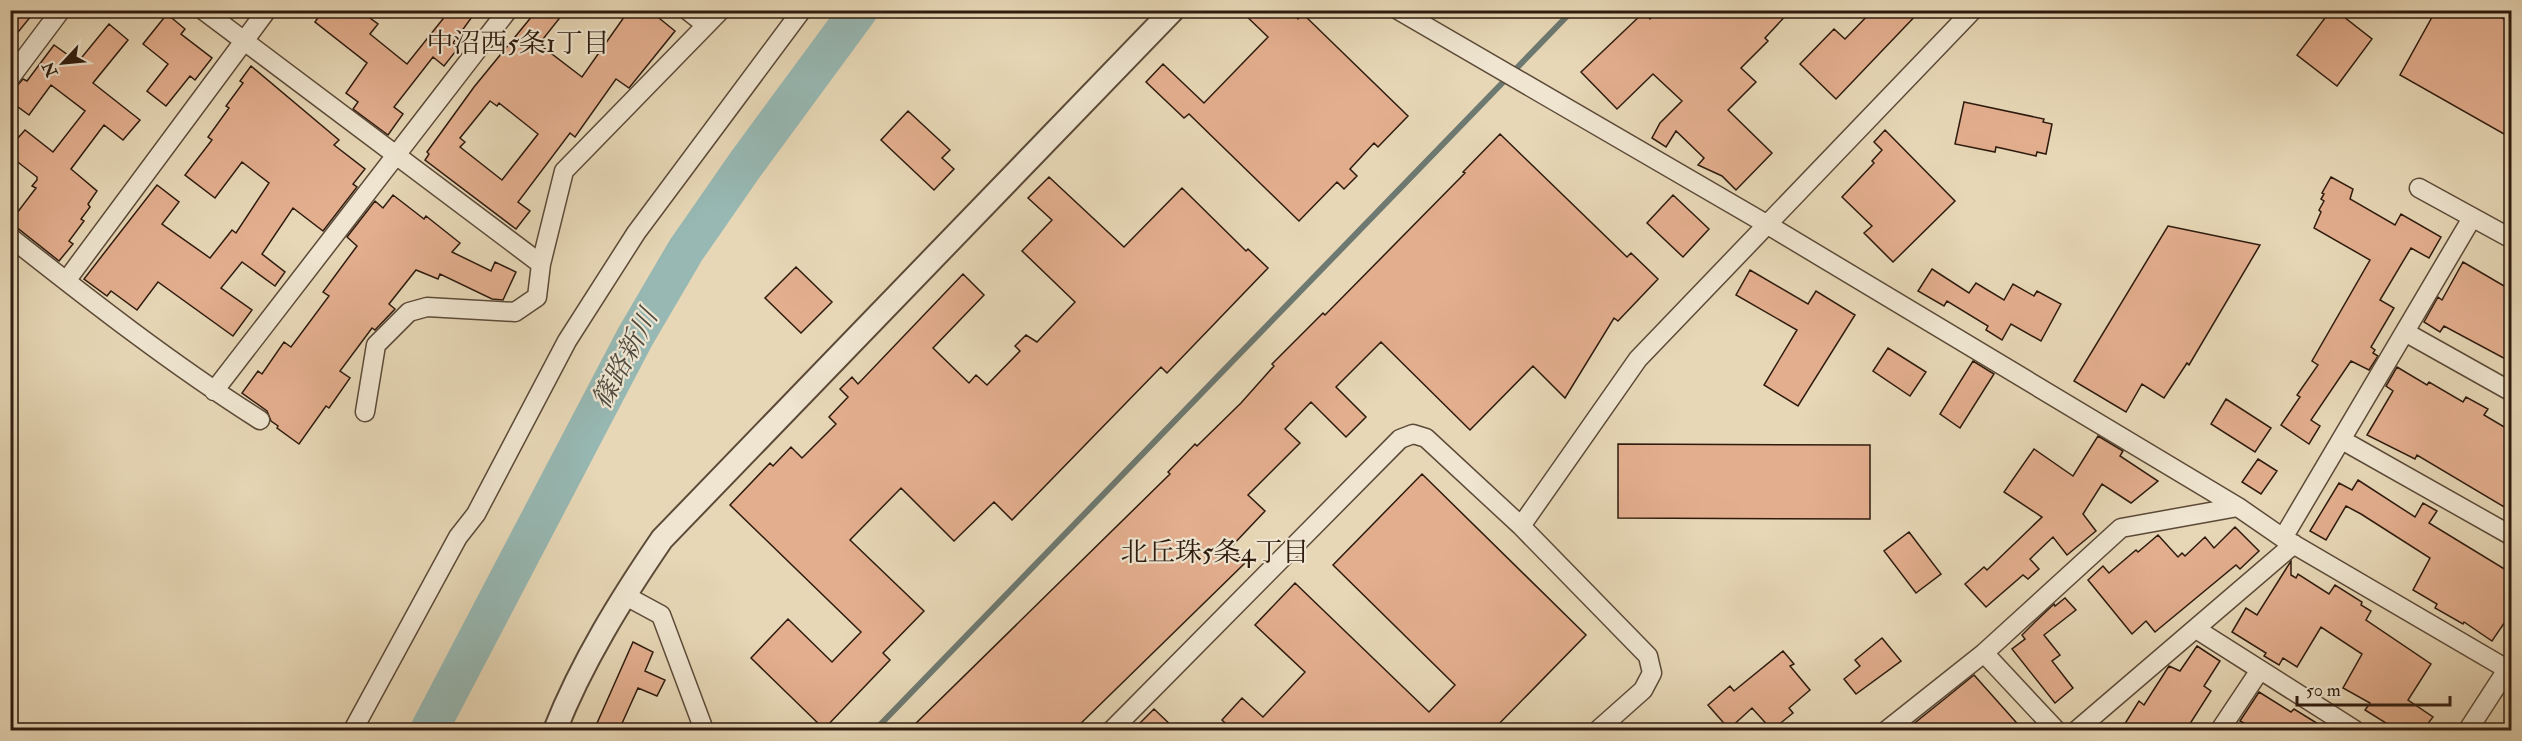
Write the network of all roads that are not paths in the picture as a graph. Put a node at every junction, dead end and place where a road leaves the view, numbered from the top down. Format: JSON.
{"nodes":[{"id":1,"x":61,"y":10,"type":"edge"},
{"id":2,"x":203,"y":10,"type":"edge"},
{"id":3,"x":267,"y":10,"type":"edge"},
{"id":4,"x":508,"y":10,"type":"edge"},
{"id":5,"x":687,"y":10,"type":"edge"},
{"id":6,"x":721,"y":10,"type":"edge"},
{"id":7,"x":802,"y":10,"type":"edge"},
{"id":8,"x":1398,"y":10,"type":"edge"},
{"id":9,"x":1973,"y":10,"type":"edge"},
{"id":10,"x":1162,"y":14,"type":"edge"},
{"id":11,"x":706,"y":26,"type":"junction"},
{"id":12,"x":243,"y":41,"type":"junction"},
{"id":13,"x":10,"y":78,"type":"edge"},
{"id":14,"x":395,"y":155,"type":"junction"},
{"id":15,"x":2419,"y":188,"type":"dead end"},
{"id":16,"x":2472,"y":218,"type":"junction"},
{"id":17,"x":1768,"y":225,"type":"junction"},
{"id":18,"x":10,"y":237,"type":"edge"},
{"id":19,"x":2511,"y":239,"type":"edge"},
{"id":20,"x":542,"y":264,"type":"junction"},
{"id":21,"x":66,"y":281,"type":"junction"},
{"id":22,"x":2406,"y":332,"type":"junction"},
{"id":23,"x":214,"y":391,"type":"junction"},
{"id":24,"x":2511,"y":392,"type":"edge"},
{"id":25,"x":365,"y":412,"type":"dead end"},
{"id":26,"x":260,"y":420,"type":"dead end"},
{"id":27,"x":2342,"y":440,"type":"junction"},
{"id":28,"x":2238,"y":507,"type":"junction"},
{"id":29,"x":1521,"y":526,"type":"junction"},
{"id":30,"x":2511,"y":537,"type":"edge"},
{"id":31,"x":2289,"y":541,"type":"junction"},
{"id":32,"x":624,"y":595,"type":"junction"},
{"id":33,"x":2196,"y":629,"type":"junction"},
{"id":34,"x":1984,"y":653,"type":"junction"},
{"id":35,"x":2510,"y":668,"type":"edge"},
{"id":36,"x":2260,"y":670,"type":"junction"},
{"id":37,"x":2335,"y":725,"type":"edge"},
{"id":38,"x":353,"y":730,"type":"edge"},
{"id":39,"x":555,"y":730,"type":"edge"},
{"id":40,"x":704,"y":730,"type":"edge"},
{"id":41,"x":1112,"y":730,"type":"edge"},
{"id":42,"x":1598,"y":730,"type":"edge"},
{"id":43,"x":1887,"y":730,"type":"edge"},
{"id":44,"x":2056,"y":730,"type":"edge"},
{"id":45,"x":2077,"y":730,"type":"edge"},
{"id":46,"x":2220,"y":730,"type":"edge"},
{"id":47,"x":2355,"y":730,"type":"edge"},
{"id":48,"x":2468,"y":730,"type":"edge"}],
"edges":[{"from":1,"to":13,"type":"street"},
{"from":2,"to":12,"type":"street"},
{"from":3,"to":12,"type":"street"},
{"from":4,"to":14,"type":"street"},
{"from":5,"to":11,"type":"street"},
{"from":6,"to":11,"type":"street"},
{"from":7,"to":38,"type":"street"},
{"from":8,"to":17,"type":"street"},
{"from":9,"to":17,"type":"street"},
{"from":10,"to":32,"type":"street"},
{"from":11,"to":20,"type":"street"},
{"from":12,"to":14,"type":"street"},
{"from":12,"to":21,"type":"street"},
{"from":14,"to":20,"type":"street"},
{"from":14,"to":23,"type":"street"},
{"from":15,"to":16,"type":"street"},
{"from":16,"to":19,"type":"street"},
{"from":16,"to":22,"type":"street"},
{"from":17,"to":28,"type":"street"},
{"from":17,"to":29,"type":"street"},
{"from":18,"to":21,"type":"street"},
{"from":20,"to":25,"type":"street"},
{"from":21,"to":23,"type":"street"},
{"from":22,"to":24,"type":"street"},
{"from":22,"to":27,"type":"street"},
{"from":23,"to":26,"type":"street"},
{"from":27,"to":30,"type":"street"},
{"from":27,"to":31,"type":"street"},
{"from":28,"to":31,"type":"street"},
{"from":28,"to":34,"type":"street"},
{"from":29,"to":41,"type":"street"},
{"from":29,"to":42,"type":"street"},
{"from":31,"to":33,"type":"street"},
{"from":31,"to":35,"type":"street"},
{"from":32,"to":39,"type":"street"},
{"from":32,"to":40,"type":"street"},
{"from":33,"to":36,"type":"street"},
{"from":33,"to":45,"type":"street"},
{"from":34,"to":43,"type":"street"},
{"from":34,"to":44,"type":"street"},
{"from":35,"to":48,"type":"street"},
{"from":36,"to":37,"type":"street"},
{"from":36,"to":46,"type":"street"},
{"from":37,"to":47,"type":"street"}]}
